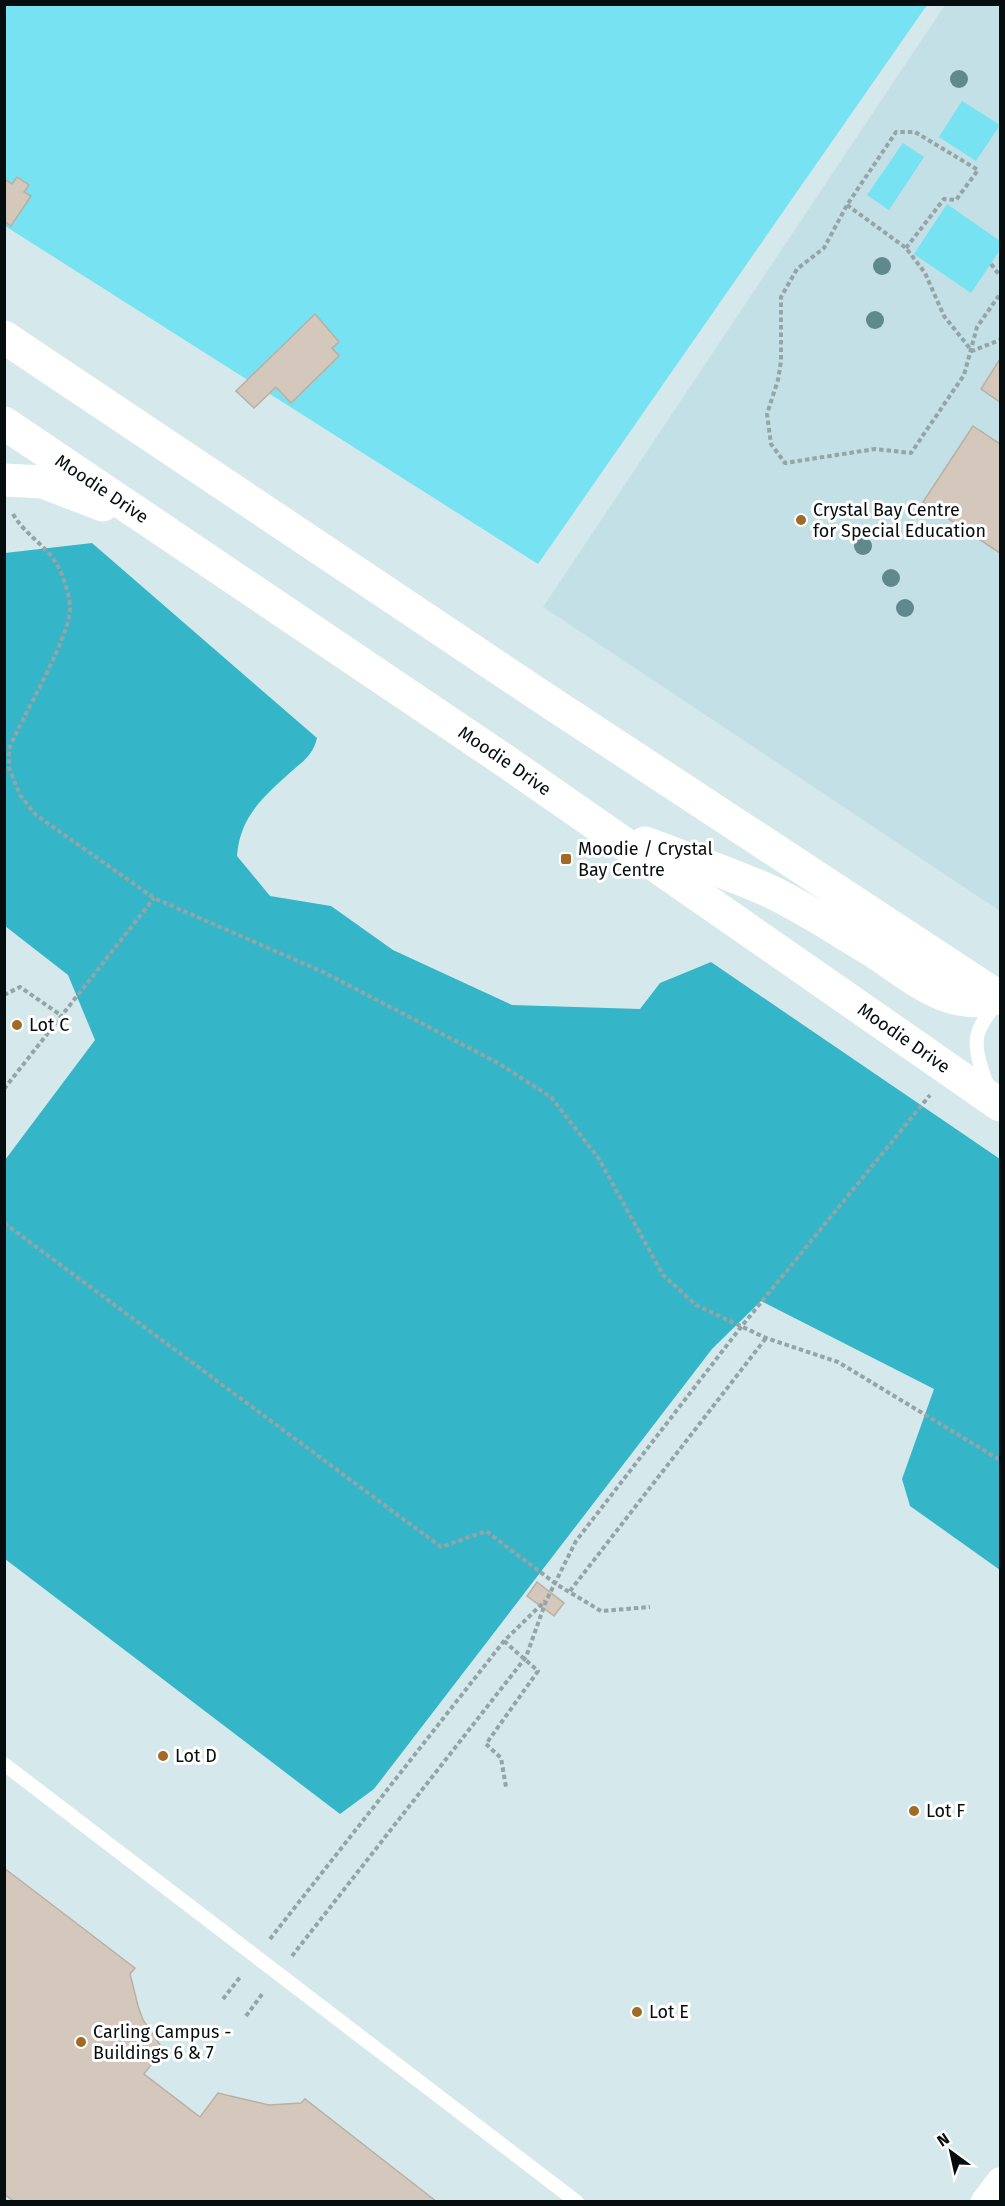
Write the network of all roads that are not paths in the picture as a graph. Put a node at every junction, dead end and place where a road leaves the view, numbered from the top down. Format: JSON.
{"nodes":[{"id":1,"x":6,"y":342,"type":"edge"},
{"id":2,"x":4,"y":423,"type":"edge"},
{"id":3,"x":7,"y":495,"type":"edge"},
{"id":4,"x":159,"y":526,"type":"junction"},
{"id":5,"x":595,"y":823,"type":"junction"},
{"id":6,"x":1000,"y":997,"type":"edge"},
{"id":7,"x":1000,"y":1105,"type":"edge"},
{"id":8,"x":4,"y":1764,"type":"edge"},
{"id":9,"x":1000,"y":2181,"type":"edge"},
{"id":10,"x":577,"y":2202,"type":"edge"},
{"id":11,"x":984,"y":2202,"type":"edge"}],
"edges":[{"from":1,"to":6,"type":"main road"},
{"from":2,"to":4,"type":"main road","name":"Moodie Drive"},
{"from":3,"to":4,"type":"main road"},
{"from":4,"to":5,"type":"main road","name":"Moodie Drive"},
{"from":5,"to":6,"type":"main road"},
{"from":5,"to":7,"type":"main road","name":"Moodie Drive"},
{"from":6,"to":7,"type":"lane"},
{"from":8,"to":10,"type":"lane"},
{"from":9,"to":11,"type":"street"}]}
